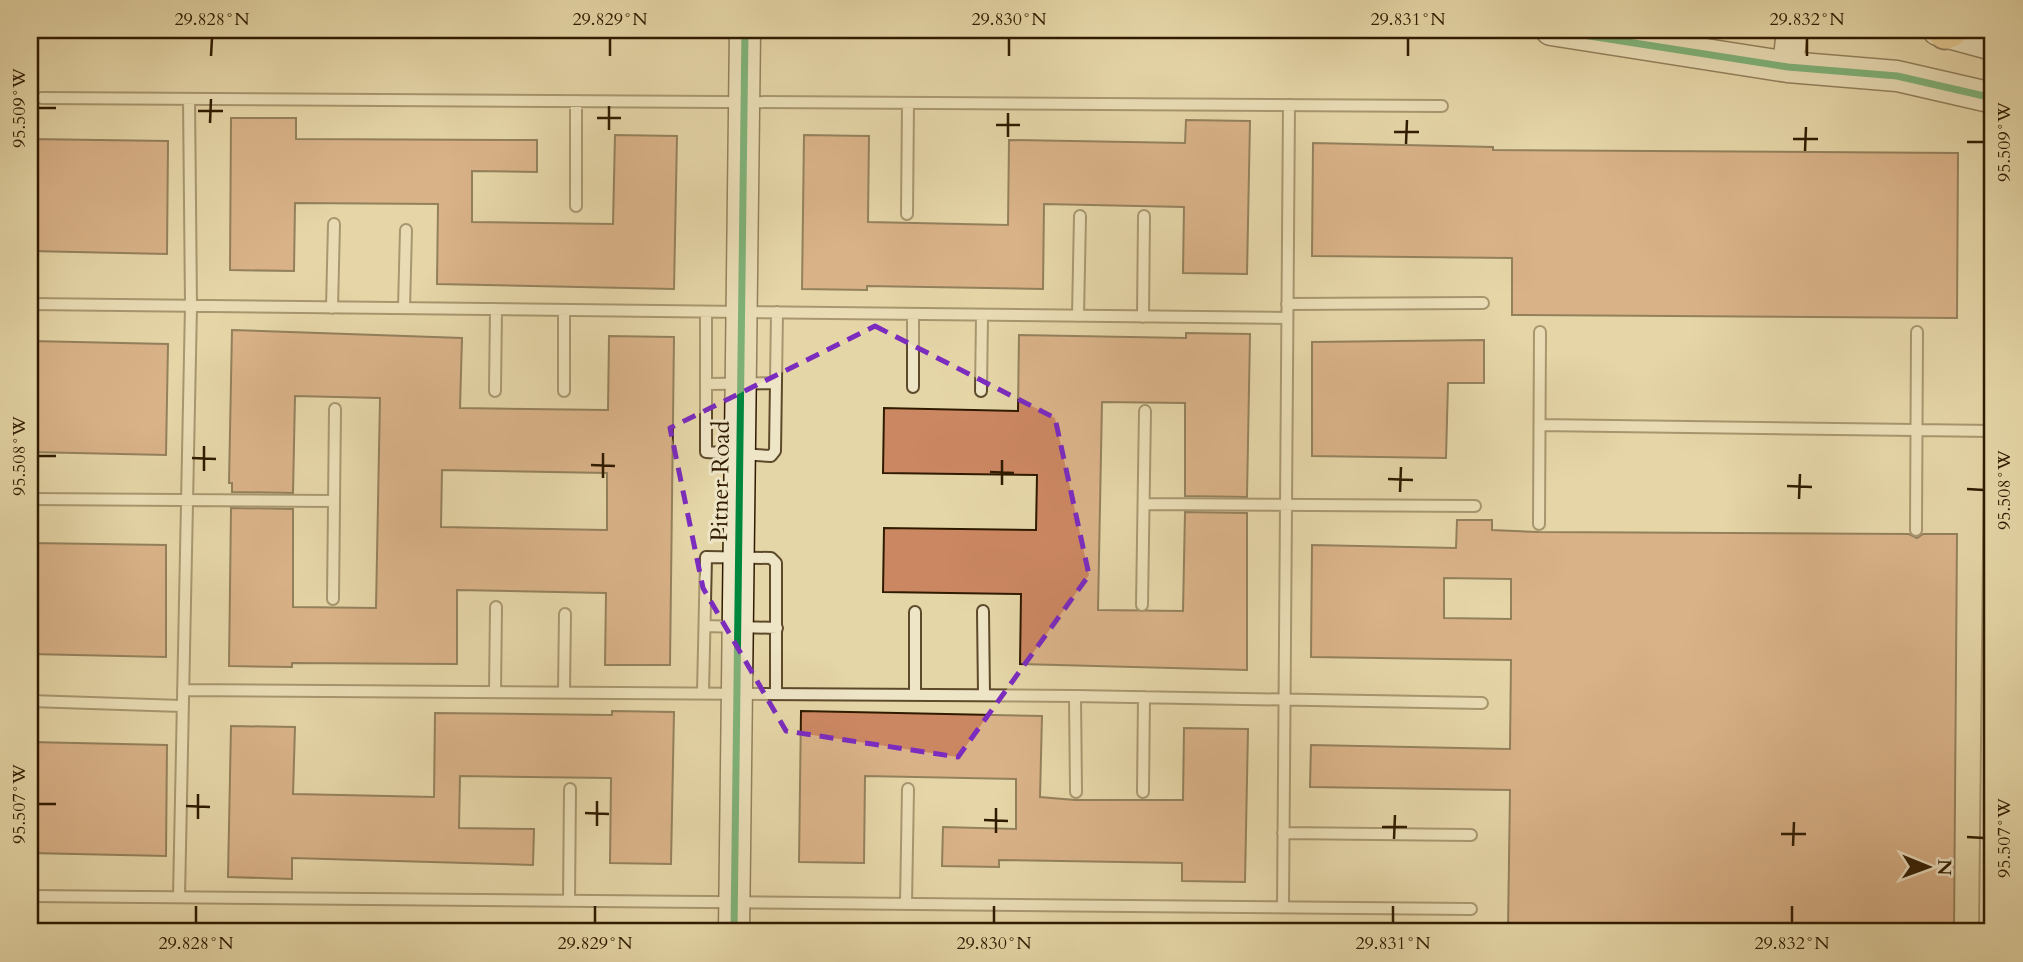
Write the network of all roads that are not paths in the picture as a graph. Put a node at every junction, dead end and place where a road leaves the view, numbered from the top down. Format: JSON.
{"nodes":[{"id":1,"x":745,"y":30,"type":"edge"},
{"id":2,"x":1551,"y":30,"type":"edge"},
{"id":3,"x":1792,"y":30,"type":"edge"},
{"id":4,"x":1945,"y":30,"type":"edge"},
{"id":5,"x":1993,"y":45,"type":"edge"},
{"id":6,"x":1788,"y":67,"type":"junction"},
{"id":7,"x":42,"y":98,"type":"dead end"},
{"id":8,"x":1993,"y":98,"type":"edge"},
{"id":9,"x":189,"y":99,"type":"junction"},
{"id":10,"x":576,"y":101,"type":"junction"},
{"id":11,"x":744,"y":102,"type":"junction"},
{"id":12,"x":908,"y":103,"type":"junction"},
{"id":13,"x":1289,"y":105,"type":"junction"},
{"id":14,"x":1442,"y":106,"type":"dead end"},
{"id":15,"x":1993,"y":173,"type":"edge"},
{"id":16,"x":576,"y":206,"type":"dead end"},
{"id":17,"x":907,"y":214,"type":"dead end"},
{"id":18,"x":1080,"y":216,"type":"dead end"},
{"id":19,"x":1144,"y":216,"type":"dead end"},
{"id":20,"x":334,"y":224,"type":"dead end"},
{"id":21,"x":406,"y":230,"type":"dead end"},
{"id":22,"x":1483,"y":303,"type":"dead end"},
{"id":23,"x":30,"y":304,"type":"edge"},
{"id":24,"x":1287,"y":304,"type":"junction"},
{"id":25,"x":191,"y":306,"type":"junction"},
{"id":26,"x":332,"y":307,"type":"junction"},
{"id":27,"x":404,"y":308,"type":"junction"},
{"id":28,"x":496,"y":309,"type":"junction"},
{"id":29,"x":564,"y":310,"type":"junction"},
{"id":30,"x":706,"y":312,"type":"junction"},
{"id":31,"x":741,"y":312,"type":"junction"},
{"id":32,"x":777,"y":313,"type":"junction"},
{"id":33,"x":913,"y":314,"type":"junction"},
{"id":34,"x":982,"y":315,"type":"junction"},
{"id":35,"x":1078,"y":316,"type":"junction"},
{"id":36,"x":1143,"y":317,"type":"junction"},
{"id":37,"x":1287,"y":318,"type":"junction"},
{"id":38,"x":1540,"y":332,"type":"dead end"},
{"id":39,"x":1917,"y":332,"type":"dead end"},
{"id":40,"x":740,"y":383,"type":"junction"},
{"id":41,"x":776,"y":383,"type":"junction"},
{"id":42,"x":706,"y":384,"type":"junction"},
{"id":43,"x":913,"y":387,"type":"dead end"},
{"id":44,"x":495,"y":391,"type":"dead end"},
{"id":45,"x":564,"y":391,"type":"dead end"},
{"id":46,"x":981,"y":391,"type":"dead end"},
{"id":47,"x":335,"y":410,"type":"dead end"},
{"id":48,"x":1145,"y":411,"type":"dead end"},
{"id":49,"x":1540,"y":425,"type":"junction"},
{"id":50,"x":1916,"y":430,"type":"junction"},
{"id":51,"x":1992,"y":431,"type":"edge"},
{"id":52,"x":740,"y":454,"type":"junction"},
{"id":53,"x":30,"y":499,"type":"edge"},
{"id":54,"x":186,"y":499,"type":"junction"},
{"id":55,"x":334,"y":501,"type":"junction"},
{"id":56,"x":1144,"y":504,"type":"junction"},
{"id":57,"x":1286,"y":505,"type":"junction"},
{"id":58,"x":1475,"y":506,"type":"dead end"},
{"id":59,"x":1539,"y":524,"type":"dead end"},
{"id":60,"x":1916,"y":530,"type":"dead end"},
{"id":61,"x":738,"y":557,"type":"junction"},
{"id":62,"x":333,"y":599,"type":"dead end"},
{"id":63,"x":1142,"y":605,"type":"dead end"},
{"id":64,"x":496,"y":607,"type":"dead end"},
{"id":65,"x":983,"y":611,"type":"dead end"},
{"id":66,"x":915,"y":612,"type":"dead end"},
{"id":67,"x":565,"y":614,"type":"dead end"},
{"id":68,"x":705,"y":626,"type":"junction"},
{"id":69,"x":737,"y":627,"type":"junction"},
{"id":70,"x":776,"y":628,"type":"junction"},
{"id":71,"x":183,"y":690,"type":"junction"},
{"id":72,"x":495,"y":691,"type":"junction"},
{"id":73,"x":564,"y":692,"type":"junction"},
{"id":74,"x":703,"y":692,"type":"junction"},
{"id":75,"x":737,"y":693,"type":"junction"},
{"id":76,"x":776,"y":693,"type":"junction"},
{"id":77,"x":915,"y":694,"type":"junction"},
{"id":78,"x":984,"y":695,"type":"junction"},
{"id":79,"x":1075,"y":696,"type":"junction"},
{"id":80,"x":1144,"y":697,"type":"junction"},
{"id":81,"x":1284,"y":698,"type":"junction"},
{"id":82,"x":30,"y":701,"type":"edge"},
{"id":83,"x":1482,"y":703,"type":"dead end"},
{"id":84,"x":182,"y":706,"type":"junction"},
{"id":85,"x":1990,"y":747,"type":"edge"},
{"id":86,"x":570,"y":789,"type":"dead end"},
{"id":87,"x":908,"y":789,"type":"dead end"},
{"id":88,"x":1076,"y":792,"type":"dead end"},
{"id":89,"x":1143,"y":792,"type":"dead end"},
{"id":90,"x":1283,"y":833,"type":"junction"},
{"id":91,"x":1471,"y":835,"type":"dead end"},
{"id":92,"x":30,"y":896,"type":"edge"},
{"id":93,"x":179,"y":897,"type":"junction"},
{"id":94,"x":569,"y":900,"type":"junction"},
{"id":95,"x":735,"y":902,"type":"junction"},
{"id":96,"x":906,"y":903,"type":"junction"},
{"id":97,"x":1283,"y":906,"type":"junction"},
{"id":98,"x":1471,"y":909,"type":"dead end"},
{"id":99,"x":734,"y":932,"type":"edge"},
{"id":100,"x":1985,"y":932,"type":"edge"}],
"edges":[{"from":1,"to":11,"type":"street","name":"Pitner Road"},
{"from":2,"to":6,"type":"street"},
{"from":3,"to":6,"type":"street"},
{"from":4,"to":5,"type":"street"},
{"from":6,"to":8,"type":"street"},
{"from":7,"to":9,"type":"lane"},
{"from":9,"to":10,"type":"lane"},
{"from":9,"to":25,"type":"lane"},
{"from":10,"to":11,"type":"lane"},
{"from":10,"to":16,"type":"lane"},
{"from":11,"to":12,"type":"lane"},
{"from":11,"to":31,"type":"street","name":"Pitner Road"},
{"from":12,"to":13,"type":"lane"},
{"from":12,"to":17,"type":"lane"},
{"from":13,"to":14,"type":"lane"},
{"from":13,"to":24,"type":"lane"},
{"from":15,"to":51,"type":"lane"},
{"from":18,"to":35,"type":"lane"},
{"from":19,"to":36,"type":"lane"},
{"from":20,"to":26,"type":"lane"},
{"from":21,"to":27,"type":"lane"},
{"from":22,"to":24,"type":"lane"},
{"from":23,"to":25,"type":"lane"},
{"from":24,"to":37,"type":"lane"},
{"from":25,"to":26,"type":"lane"},
{"from":25,"to":54,"type":"lane"},
{"from":26,"to":27,"type":"lane"},
{"from":27,"to":28,"type":"lane"},
{"from":28,"to":29,"type":"lane"},
{"from":28,"to":44,"type":"lane"},
{"from":29,"to":30,"type":"lane"},
{"from":29,"to":45,"type":"lane"},
{"from":30,"to":31,"type":"lane"},
{"from":30,"to":42,"type":"lane"},
{"from":31,"to":32,"type":"lane"},
{"from":31,"to":40,"type":"street","name":"Pitner Road"},
{"from":32,"to":33,"type":"lane"},
{"from":32,"to":41,"type":"lane"},
{"from":33,"to":34,"type":"lane"},
{"from":33,"to":43,"type":"lane"},
{"from":34,"to":35,"type":"lane"},
{"from":34,"to":46,"type":"lane"},
{"from":35,"to":36,"type":"lane"},
{"from":36,"to":37,"type":"lane"},
{"from":37,"to":57,"type":"lane"},
{"from":38,"to":49,"type":"lane"},
{"from":39,"to":50,"type":"lane"},
{"from":40,"to":41,"type":"lane"},
{"from":40,"to":42,"type":"lane"},
{"from":40,"to":52,"type":"street","name":"Pitner Road"},
{"from":41,"to":52,"type":"lane"},
{"from":42,"to":52,"type":"lane"},
{"from":47,"to":55,"type":"lane"},
{"from":48,"to":56,"type":"lane"},
{"from":49,"to":50,"type":"lane"},
{"from":49,"to":59,"type":"lane"},
{"from":50,"to":51,"type":"lane"},
{"from":50,"to":60,"type":"lane"},
{"from":51,"to":85,"type":"lane"},
{"from":52,"to":61,"type":"street","name":"Pitner Road"},
{"from":53,"to":54,"type":"lane"},
{"from":54,"to":55,"type":"lane"},
{"from":54,"to":71,"type":"lane"},
{"from":55,"to":62,"type":"lane"},
{"from":56,"to":57,"type":"lane"},
{"from":56,"to":63,"type":"lane"},
{"from":57,"to":58,"type":"lane"},
{"from":57,"to":81,"type":"lane"},
{"from":61,"to":68,"type":"lane"},
{"from":61,"to":69,"type":"street","name":"Pitner Road"},
{"from":61,"to":70,"type":"lane"},
{"from":64,"to":72,"type":"lane"},
{"from":65,"to":78,"type":"lane"},
{"from":66,"to":77,"type":"lane"},
{"from":67,"to":73,"type":"lane"},
{"from":68,"to":69,"type":"lane"},
{"from":68,"to":74,"type":"lane"},
{"from":69,"to":70,"type":"lane"},
{"from":69,"to":75,"type":"street","name":"Pitner Road"},
{"from":70,"to":76,"type":"lane"},
{"from":71,"to":72,"type":"lane"},
{"from":71,"to":84,"type":"lane"},
{"from":72,"to":73,"type":"lane"},
{"from":73,"to":74,"type":"lane"},
{"from":74,"to":75,"type":"lane"},
{"from":75,"to":76,"type":"lane"},
{"from":75,"to":95,"type":"street","name":"Pitner Road"},
{"from":76,"to":77,"type":"lane"},
{"from":77,"to":78,"type":"lane"},
{"from":78,"to":79,"type":"lane"},
{"from":79,"to":80,"type":"lane"},
{"from":79,"to":88,"type":"lane"},
{"from":80,"to":81,"type":"lane"},
{"from":80,"to":89,"type":"lane"},
{"from":81,"to":83,"type":"lane"},
{"from":81,"to":90,"type":"lane"},
{"from":82,"to":84,"type":"lane"},
{"from":84,"to":93,"type":"lane"},
{"from":85,"to":100,"type":"lane"},
{"from":86,"to":94,"type":"lane"},
{"from":87,"to":96,"type":"lane"},
{"from":90,"to":91,"type":"lane"},
{"from":90,"to":97,"type":"lane"},
{"from":92,"to":93,"type":"lane"},
{"from":93,"to":94,"type":"lane"},
{"from":94,"to":95,"type":"lane"},
{"from":95,"to":96,"type":"lane"},
{"from":95,"to":99,"type":"street","name":"Pitner Road"},
{"from":96,"to":97,"type":"lane"},
{"from":97,"to":98,"type":"lane"}]}
